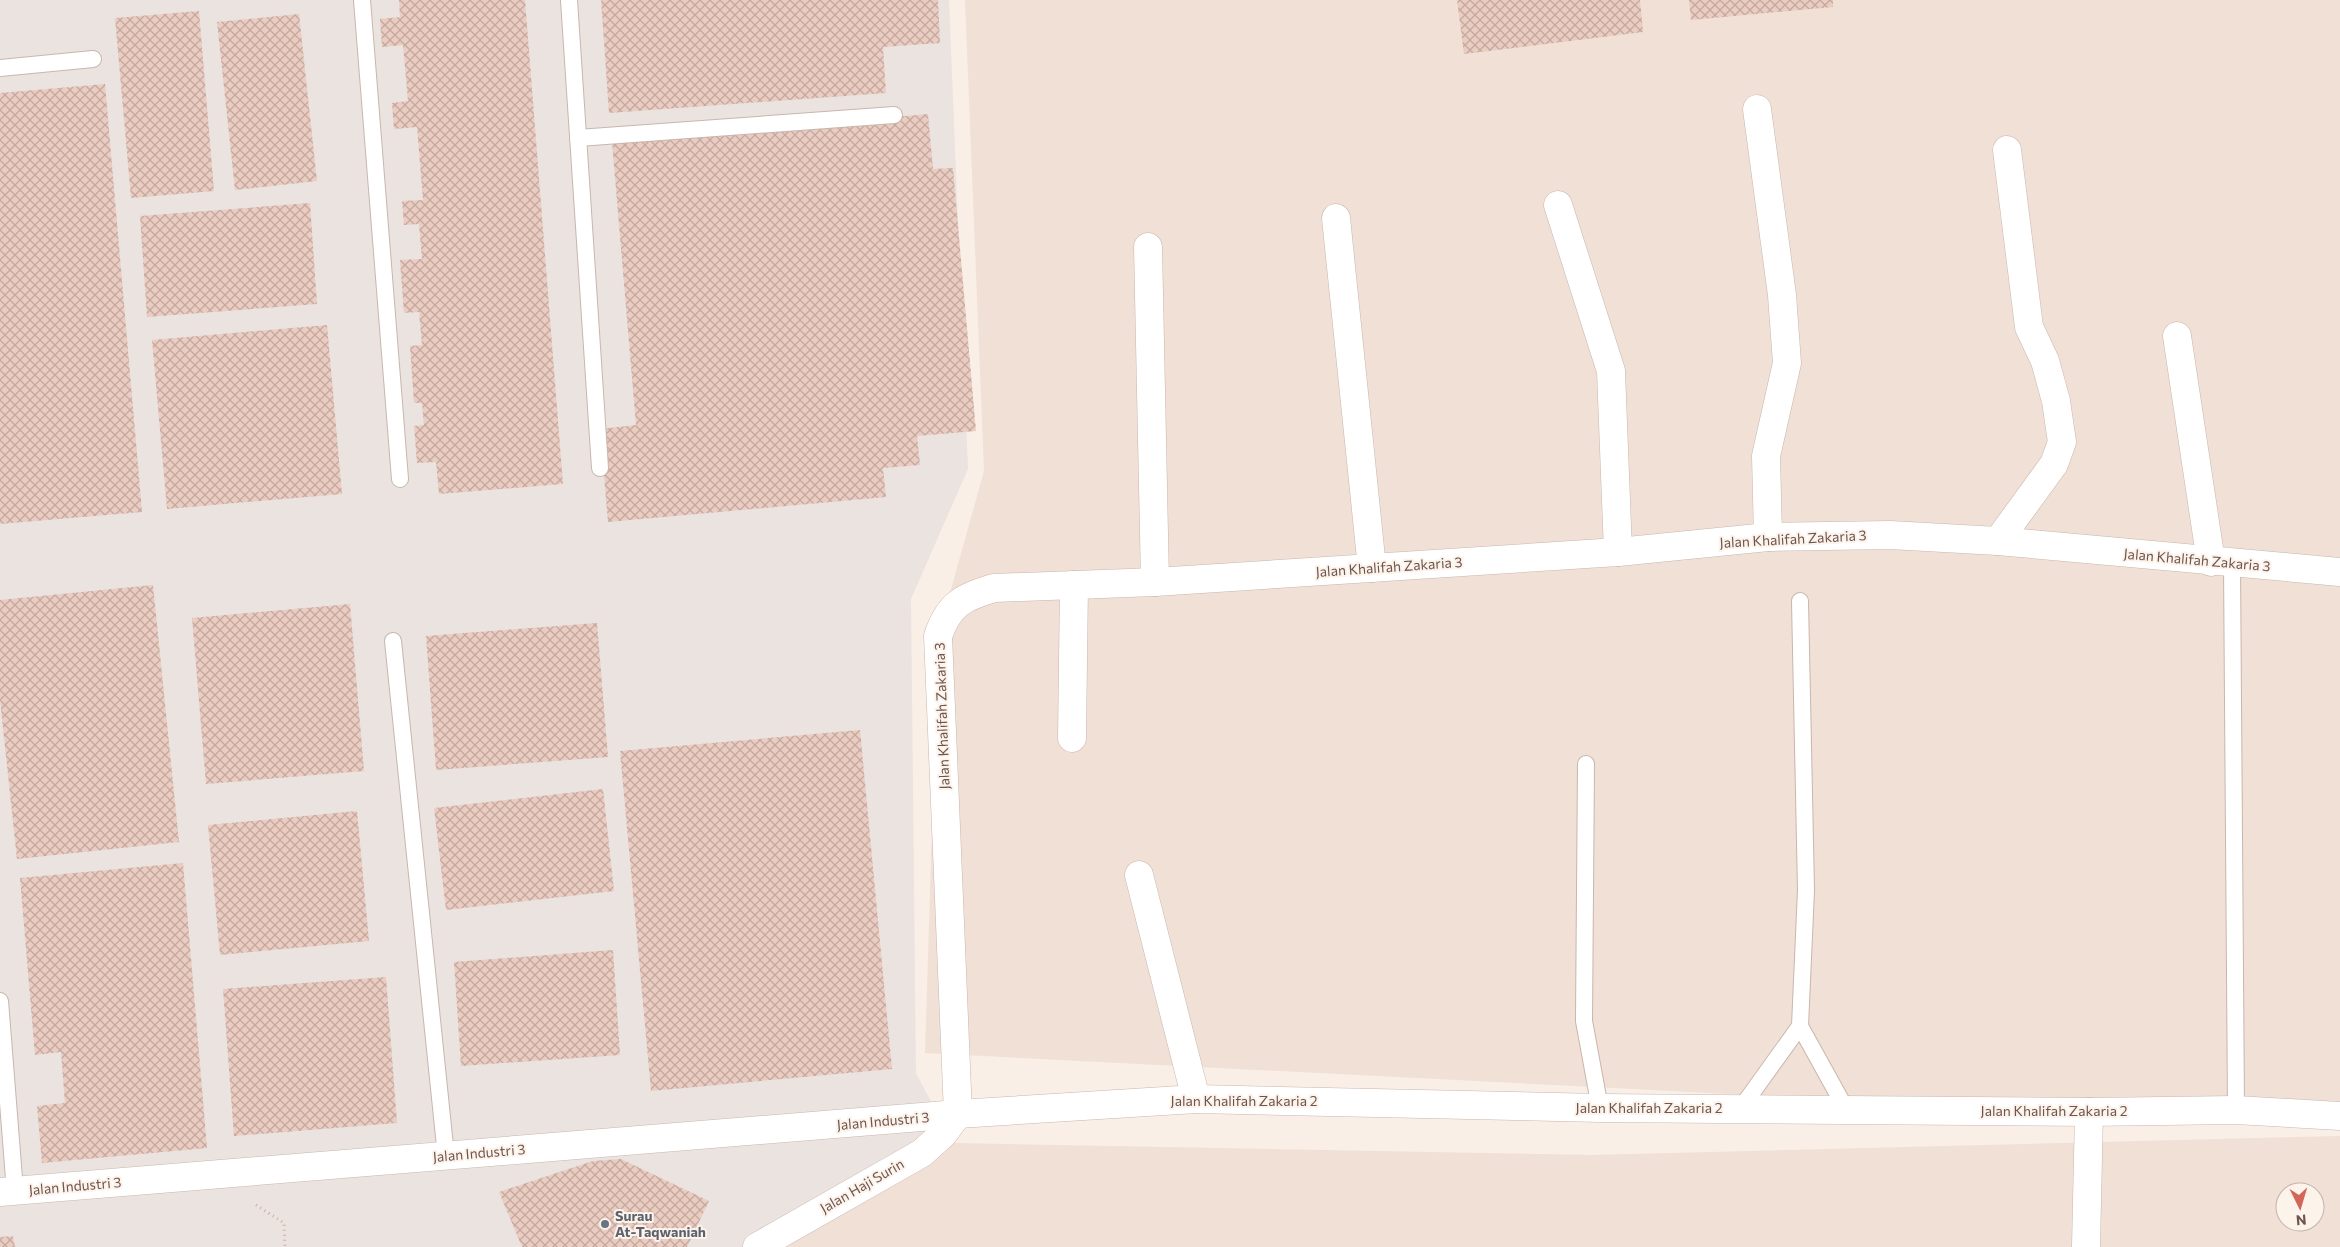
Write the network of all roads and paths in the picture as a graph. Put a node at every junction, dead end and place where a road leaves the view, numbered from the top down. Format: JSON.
{"nodes":[{"id":1,"x":362,"y":0,"type":"edge"},
{"id":2,"x":568,"y":0,"type":"edge"},
{"id":3,"x":93,"y":58,"type":"dead end"},
{"id":4,"x":0,"y":68,"type":"edge"},
{"id":5,"x":1757,"y":109,"type":"dead end"},
{"id":6,"x":894,"y":115,"type":"dead end"},
{"id":7,"x":578,"y":138,"type":"junction"},
{"id":8,"x":2007,"y":150,"type":"dead end"},
{"id":9,"x":1558,"y":205,"type":"dead end"},
{"id":10,"x":1336,"y":218,"type":"dead end"},
{"id":11,"x":1148,"y":247,"type":"dead end"},
{"id":12,"x":2177,"y":336,"type":"dead end"},
{"id":13,"x":600,"y":468,"type":"dead end"},
{"id":14,"x":400,"y":478,"type":"dead end"},
{"id":15,"x":1768,"y":537,"type":"junction"},
{"id":16,"x":1998,"y":541,"type":"junction"},
{"id":17,"x":1618,"y":552,"type":"junction"},
{"id":18,"x":2222,"y":563,"type":"junction"},
{"id":19,"x":1372,"y":568,"type":"junction"},
{"id":20,"x":2340,"y":572,"type":"edge"},
{"id":21,"x":1155,"y":582,"type":"junction"},
{"id":22,"x":1074,"y":585,"type":"junction"},
{"id":23,"x":1800,"y":601,"type":"dead end"},
{"id":24,"x":393,"y":641,"type":"dead end"},
{"id":25,"x":1072,"y":738,"type":"dead end"},
{"id":26,"x":1586,"y":764,"type":"dead end"},
{"id":27,"x":1139,"y":875,"type":"dead end"},
{"id":28,"x":0,"y":1001,"type":"edge"},
{"id":29,"x":1800,"y":1026,"type":"junction"},
{"id":30,"x":1196,"y":1099,"type":"junction"},
{"id":31,"x":1600,"y":1108,"type":"junction"},
{"id":32,"x":1741,"y":1108,"type":"junction"},
{"id":33,"x":2236,"y":1110,"type":"junction"},
{"id":34,"x":1847,"y":1111,"type":"junction"},
{"id":35,"x":2089,"y":1112,"type":"junction"},
{"id":36,"x":958,"y":1114,"type":"junction"},
{"id":37,"x":2340,"y":1116,"type":"edge"},
{"id":38,"x":446,"y":1156,"type":"junction"},
{"id":39,"x":8,"y":1192,"type":"edge"},
{"id":40,"x":757,"y":1247,"type":"edge"},
{"id":41,"x":2086,"y":1247,"type":"edge"}],
"edges":[{"from":1,"to":14,"type":"lane"},
{"from":2,"to":7,"type":"lane"},
{"from":3,"to":4,"type":"lane"},
{"from":5,"to":15,"type":"street"},
{"from":6,"to":7,"type":"lane"},
{"from":7,"to":13,"type":"lane"},
{"from":8,"to":16,"type":"street"},
{"from":9,"to":17,"type":"street"},
{"from":10,"to":19,"type":"street"},
{"from":11,"to":21,"type":"street"},
{"from":12,"to":18,"type":"street"},
{"from":15,"to":16,"type":"street","name":"Jalan Khalifah Zakaria 3"},
{"from":15,"to":17,"type":"street","name":"Jalan Khalifah Zakaria 3"},
{"from":16,"to":18,"type":"street","name":"Jalan Khalifah Zakaria 3"},
{"from":17,"to":19,"type":"street","name":"Jalan Khalifah Zakaria 3"},
{"from":18,"to":20,"type":"street","name":"Jalan Khalifah Zakaria 3"},
{"from":18,"to":33,"type":"lane"},
{"from":19,"to":21,"type":"street","name":"Jalan Khalifah Zakaria 3"},
{"from":21,"to":22,"type":"street","name":"Jalan Khalifah Zakaria 3"},
{"from":22,"to":25,"type":"street"},
{"from":22,"to":36,"type":"street","name":"Jalan Khalifah Zakaria 3"},
{"from":23,"to":29,"type":"lane"},
{"from":24,"to":38,"type":"lane"},
{"from":26,"to":31,"type":"lane"},
{"from":27,"to":30,"type":"street"},
{"from":28,"to":39,"type":"lane"},
{"from":29,"to":32,"type":"lane"},
{"from":29,"to":34,"type":"lane"},
{"from":30,"to":31,"type":"street","name":"Jalan Khalifah Zakaria 2"},
{"from":30,"to":36,"type":"street","name":"Jalan Khalifah Zakaria 2"},
{"from":31,"to":32,"type":"street","name":"Jalan Khalifah Zakaria 2"},
{"from":32,"to":34,"type":"street","name":"Jalan Khalifah Zakaria 2"},
{"from":33,"to":35,"type":"street","name":"Jalan Khalifah Zakaria 2"},
{"from":33,"to":37,"type":"street","name":"Jalan Khalifah Zakaria 2"},
{"from":34,"to":35,"type":"street","name":"Jalan Khalifah Zakaria 2"},
{"from":35,"to":41,"type":"street"},
{"from":36,"to":38,"type":"street","name":"Jalan Industri 3"},
{"from":36,"to":40,"type":"street","name":"Jalan Haji Surin"},
{"from":38,"to":39,"type":"street","name":"Jalan Industri 3"}]}
